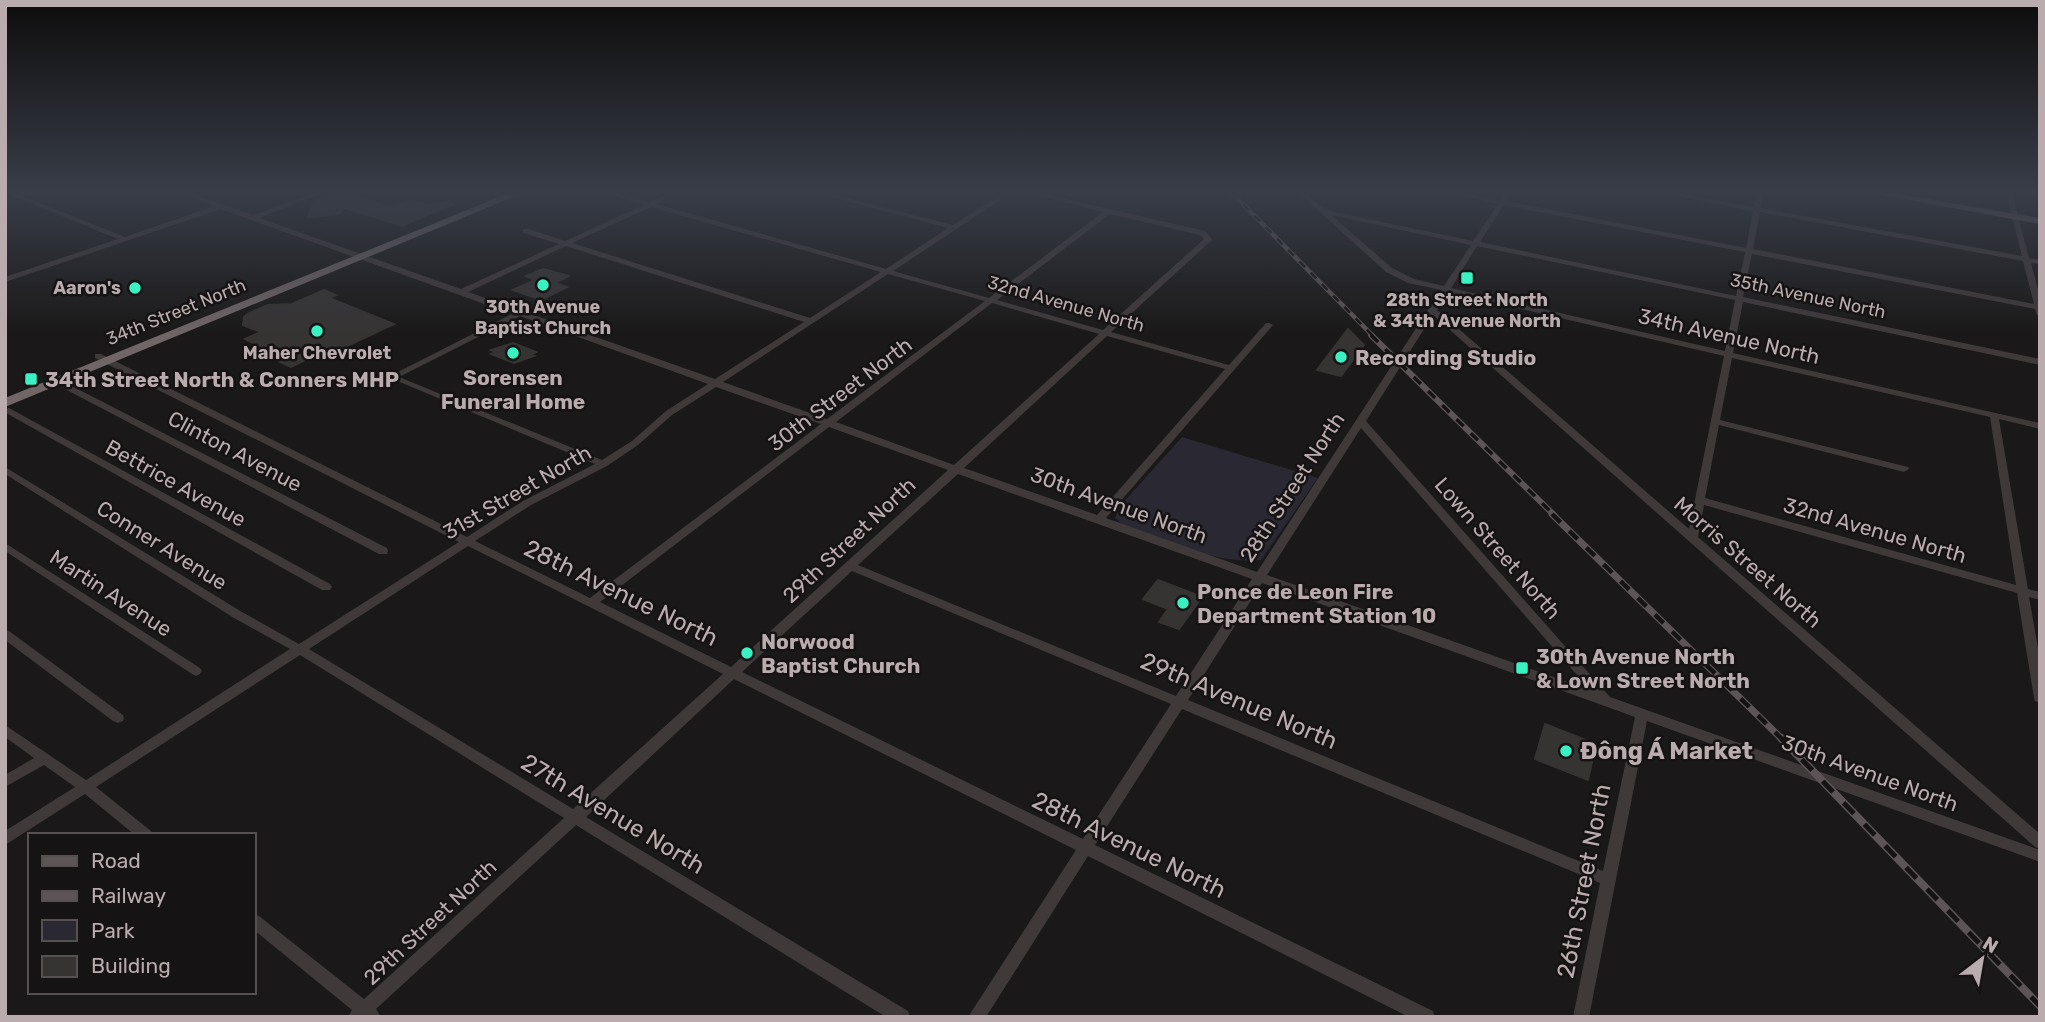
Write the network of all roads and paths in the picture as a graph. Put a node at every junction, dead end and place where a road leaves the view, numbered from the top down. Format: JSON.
{"nodes":[{"id":1,"x":119,"y":241,"type":"edge"},
{"id":2,"x":314,"y":241,"type":"edge"},
{"id":3,"x":393,"y":241,"type":"edge"},
{"id":4,"x":555,"y":241,"type":"edge"},
{"id":5,"x":572,"y":241,"type":"edge"},
{"id":6,"x":780,"y":241,"type":"edge"},
{"id":7,"x":935,"y":241,"type":"edge"},
{"id":8,"x":1070,"y":241,"type":"edge"},
{"id":9,"x":1206,"y":241,"type":"edge"},
{"id":10,"x":1356,"y":241,"type":"edge"},
{"id":11,"x":1470,"y":241,"type":"edge"},
{"id":12,"x":1696,"y":241,"type":"edge"},
{"id":13,"x":1750,"y":241,"type":"edge"},
{"id":14,"x":1926,"y":241,"type":"edge"},
{"id":15,"x":2021,"y":241,"type":"edge"},
{"id":16,"x":1476,"y":242,"type":"junction"},
{"id":17,"x":565,"y":244,"type":"junction"},
{"id":18,"x":1748,"y":251,"type":"junction"},
{"id":19,"x":355,"y":256,"type":"junction"},
{"id":20,"x":2026,"y":259,"type":"junction"},
{"id":21,"x":2040,"y":262,"type":"edge"},
{"id":22,"x":5,"y":268,"type":"edge"},
{"id":23,"x":887,"y":271,"type":"junction"},
{"id":24,"x":21,"y":275,"type":"junction"},
{"id":25,"x":5,"y":280,"type":"edge"},
{"id":26,"x":1446,"y":289,"type":"junction"},
{"id":27,"x":461,"y":292,"type":"junction"},
{"id":28,"x":1738,"y":298,"type":"junction"},
{"id":29,"x":991,"y":301,"type":"junction"},
{"id":30,"x":1432,"y":310,"type":"junction"},
{"id":31,"x":2039,"y":310,"type":"edge"},
{"id":32,"x":520,"y":313,"type":"junction"},
{"id":33,"x":811,"y":321,"type":"junction"},
{"id":34,"x":1269,"y":325,"type":"dead end"},
{"id":35,"x":1104,"y":332,"type":"junction"},
{"id":36,"x":1727,"y":354,"type":"junction"},
{"id":37,"x":102,"y":359,"type":"junction"},
{"id":38,"x":2040,"y":362,"type":"edge"},
{"id":39,"x":1230,"y":368,"type":"junction"},
{"id":40,"x":716,"y":383,"type":"junction"},
{"id":41,"x":68,"y":387,"type":"dead end"},
{"id":42,"x":5,"y":393,"type":"edge"},
{"id":43,"x":7,"y":407,"type":"edge"},
{"id":44,"x":1994,"y":416,"type":"junction"},
{"id":45,"x":1360,"y":421,"type":"junction"},
{"id":46,"x":1714,"y":421,"type":"junction"},
{"id":47,"x":830,"y":424,"type":"junction"},
{"id":48,"x":2040,"y":426,"type":"edge"},
{"id":49,"x":603,"y":464,"type":"junction"},
{"id":50,"x":956,"y":468,"type":"junction"},
{"id":51,"x":1904,"y":468,"type":"dead end"},
{"id":52,"x":5,"y":470,"type":"edge"},
{"id":53,"x":1699,"y":500,"type":"junction"},
{"id":54,"x":1099,"y":520,"type":"junction"},
{"id":55,"x":1692,"y":539,"type":"junction"},
{"id":56,"x":467,"y":542,"type":"junction"},
{"id":57,"x":5,"y":546,"type":"edge"},
{"id":58,"x":383,"y":551,"type":"dead end"},
{"id":59,"x":850,"y":566,"type":"junction"},
{"id":60,"x":1259,"y":577,"type":"junction"},
{"id":61,"x":326,"y":587,"type":"dead end"},
{"id":62,"x":2023,"y":592,"type":"junction"},
{"id":63,"x":2040,"y":596,"type":"edge"},
{"id":64,"x":591,"y":603,"type":"junction"},
{"id":65,"x":5,"y":635,"type":"edge"},
{"id":66,"x":299,"y":649,"type":"junction"},
{"id":67,"x":196,"y":671,"type":"dead end"},
{"id":68,"x":732,"y":673,"type":"junction"},
{"id":69,"x":2040,"y":698,"type":"edge"},
{"id":70,"x":1179,"y":701,"type":"junction"},
{"id":71,"x":1607,"y":702,"type":"junction"},
{"id":72,"x":1642,"y":714,"type":"junction"},
{"id":73,"x":118,"y":718,"type":"dead end"},
{"id":74,"x":5,"y":730,"type":"edge"},
{"id":75,"x":43,"y":759,"type":"junction"},
{"id":76,"x":5,"y":782,"type":"edge"},
{"id":77,"x":86,"y":787,"type":"junction"},
{"id":78,"x":573,"y":816,"type":"junction"},
{"id":79,"x":144,"y":833,"type":"edge"},
{"id":80,"x":5,"y":839,"type":"edge"},
{"id":81,"x":2040,"y":843,"type":"edge"},
{"id":82,"x":1083,"y":848,"type":"junction"},
{"id":83,"x":2040,"y":856,"type":"edge"},
{"id":84,"x":1609,"y":880,"type":"junction"},
{"id":85,"x":256,"y":923,"type":"edge"},
{"id":86,"x":364,"y":1014,"type":"edge"},
{"id":87,"x":902,"y":1017,"type":"edge"},
{"id":88,"x":976,"y":1017,"type":"edge"},
{"id":89,"x":1427,"y":1017,"type":"edge"},
{"id":90,"x":1581,"y":1017,"type":"edge"}],
"edges":[{"from":1,"to":24,"type":"street"},
{"from":2,"to":19,"type":"street","name":"30th Avenue North"},
{"from":3,"to":19,"type":"highway","name":"34th Street North"},
{"from":4,"to":17,"type":"street"},
{"from":5,"to":17,"type":"street"},
{"from":6,"to":23,"type":"street","name":"32nd Avenue North"},
{"from":7,"to":23,"type":"street","name":"31st Street North"},
{"from":8,"to":29,"type":"street","name":"30th Street North"},
{"from":9,"to":35,"type":"street","name":"29th Street North"},
{"from":10,"to":26,"type":"street","name":"34th Avenue North"},
{"from":11,"to":16,"type":"street","name":"35th Avenue North"},
{"from":12,"to":18,"type":"street"},
{"from":13,"to":18,"type":"street"},
{"from":14,"to":20,"type":"street"},
{"from":15,"to":20,"type":"street"},
{"from":16,"to":26,"type":"street","name":"28th Street North"},
{"from":16,"to":28,"type":"street","name":"35th Avenue North"},
{"from":17,"to":27,"type":"street"},
{"from":17,"to":33,"type":"street"},
{"from":18,"to":28,"type":"street"},
{"from":18,"to":31,"type":"street"},
{"from":19,"to":27,"type":"street","name":"30th Avenue North"},
{"from":19,"to":37,"type":"highway","name":"34th Street North"},
{"from":20,"to":21,"type":"street"},
{"from":20,"to":31,"type":"street"},
{"from":22,"to":24,"type":"street"},
{"from":23,"to":29,"type":"street","name":"32nd Avenue North"},
{"from":23,"to":33,"type":"street","name":"31st Street North"},
{"from":24,"to":25,"type":"street"},
{"from":26,"to":30,"type":"street","name":"28th Street North"},
{"from":26,"to":36,"type":"street","name":"34th Avenue North"},
{"from":27,"to":32,"type":"street","name":"30th Avenue North"},
{"from":28,"to":36,"type":"street"},
{"from":28,"to":38,"type":"street","name":"35th Avenue North"},
{"from":29,"to":35,"type":"street","name":"32nd Avenue North"},
{"from":29,"to":47,"type":"street","name":"30th Street North"},
{"from":30,"to":45,"type":"street","name":"28th Street North"},
{"from":30,"to":55,"type":"street","name":"Morris Street North"},
{"from":32,"to":40,"type":"street","name":"30th Avenue North"},
{"from":32,"to":49,"type":"street"},
{"from":33,"to":40,"type":"street","name":"31st Street North"},
{"from":34,"to":39,"type":"street"},
{"from":35,"to":39,"type":"street","name":"32nd Avenue North"},
{"from":35,"to":50,"type":"street","name":"29th Street North"},
{"from":36,"to":44,"type":"street","name":"34th Avenue North"},
{"from":36,"to":46,"type":"street"},
{"from":37,"to":42,"type":"highway","name":"34th Street North"},
{"from":37,"to":43,"type":"highway","name":"34th Street North"},
{"from":37,"to":56,"type":"street","name":"28th Avenue North"},
{"from":39,"to":54,"type":"street"},
{"from":40,"to":47,"type":"street","name":"30th Avenue North"},
{"from":40,"to":49,"type":"street","name":"31st Street North"},
{"from":41,"to":58,"type":"street","name":"Clinton Avenue"},
{"from":43,"to":61,"type":"street","name":"Bettrice Avenue"},
{"from":44,"to":48,"type":"street","name":"34th Avenue North"},
{"from":44,"to":62,"type":"street"},
{"from":45,"to":60,"type":"street","name":"28th Street North"},
{"from":45,"to":71,"type":"street","name":"Lown Street North"},
{"from":46,"to":51,"type":"street"},
{"from":46,"to":53,"type":"street"},
{"from":47,"to":50,"type":"street","name":"30th Avenue North"},
{"from":47,"to":64,"type":"street","name":"30th Street North"},
{"from":49,"to":56,"type":"street","name":"31st Street North"},
{"from":50,"to":54,"type":"street","name":"30th Avenue North"},
{"from":50,"to":59,"type":"street","name":"29th Street North"},
{"from":52,"to":66,"type":"street","name":"Conner Avenue"},
{"from":53,"to":55,"type":"street"},
{"from":53,"to":62,"type":"street","name":"32nd Avenue North"},
{"from":54,"to":60,"type":"street","name":"30th Avenue North"},
{"from":55,"to":81,"type":"street","name":"Morris Street North"},
{"from":56,"to":64,"type":"street","name":"28th Avenue North"},
{"from":56,"to":66,"type":"street","name":"31st Street North"},
{"from":57,"to":67,"type":"street","name":"Martin Avenue"},
{"from":59,"to":68,"type":"street","name":"29th Street North"},
{"from":59,"to":70,"type":"street","name":"29th Avenue North"},
{"from":60,"to":70,"type":"street","name":"28th Street North"},
{"from":60,"to":71,"type":"street","name":"30th Avenue North"},
{"from":62,"to":63,"type":"street","name":"32nd Avenue North"},
{"from":62,"to":69,"type":"street"},
{"from":64,"to":68,"type":"street","name":"28th Avenue North"},
{"from":65,"to":73,"type":"street"},
{"from":66,"to":77,"type":"street","name":"31st Street North"},
{"from":66,"to":78,"type":"street","name":"27th Avenue North"},
{"from":68,"to":78,"type":"street","name":"29th Street North"},
{"from":68,"to":82,"type":"street","name":"28th Avenue North"},
{"from":70,"to":82,"type":"street","name":"28th Street North"},
{"from":70,"to":84,"type":"street","name":"29th Avenue North"},
{"from":71,"to":72,"type":"street","name":"30th Avenue North"},
{"from":72,"to":83,"type":"street","name":"30th Avenue North"},
{"from":72,"to":84,"type":"street","name":"26th Street North"},
{"from":74,"to":75,"type":"street"},
{"from":75,"to":76,"type":"street"},
{"from":75,"to":77,"type":"street"},
{"from":77,"to":79,"type":"street"},
{"from":77,"to":80,"type":"street","name":"31st Street North"},
{"from":78,"to":86,"type":"street","name":"29th Street North"},
{"from":78,"to":87,"type":"street","name":"27th Avenue North"},
{"from":82,"to":88,"type":"street","name":"28th Street North"},
{"from":82,"to":89,"type":"street","name":"28th Avenue North"},
{"from":84,"to":90,"type":"street","name":"26th Street North"},
{"from":85,"to":86,"type":"street"}]}
